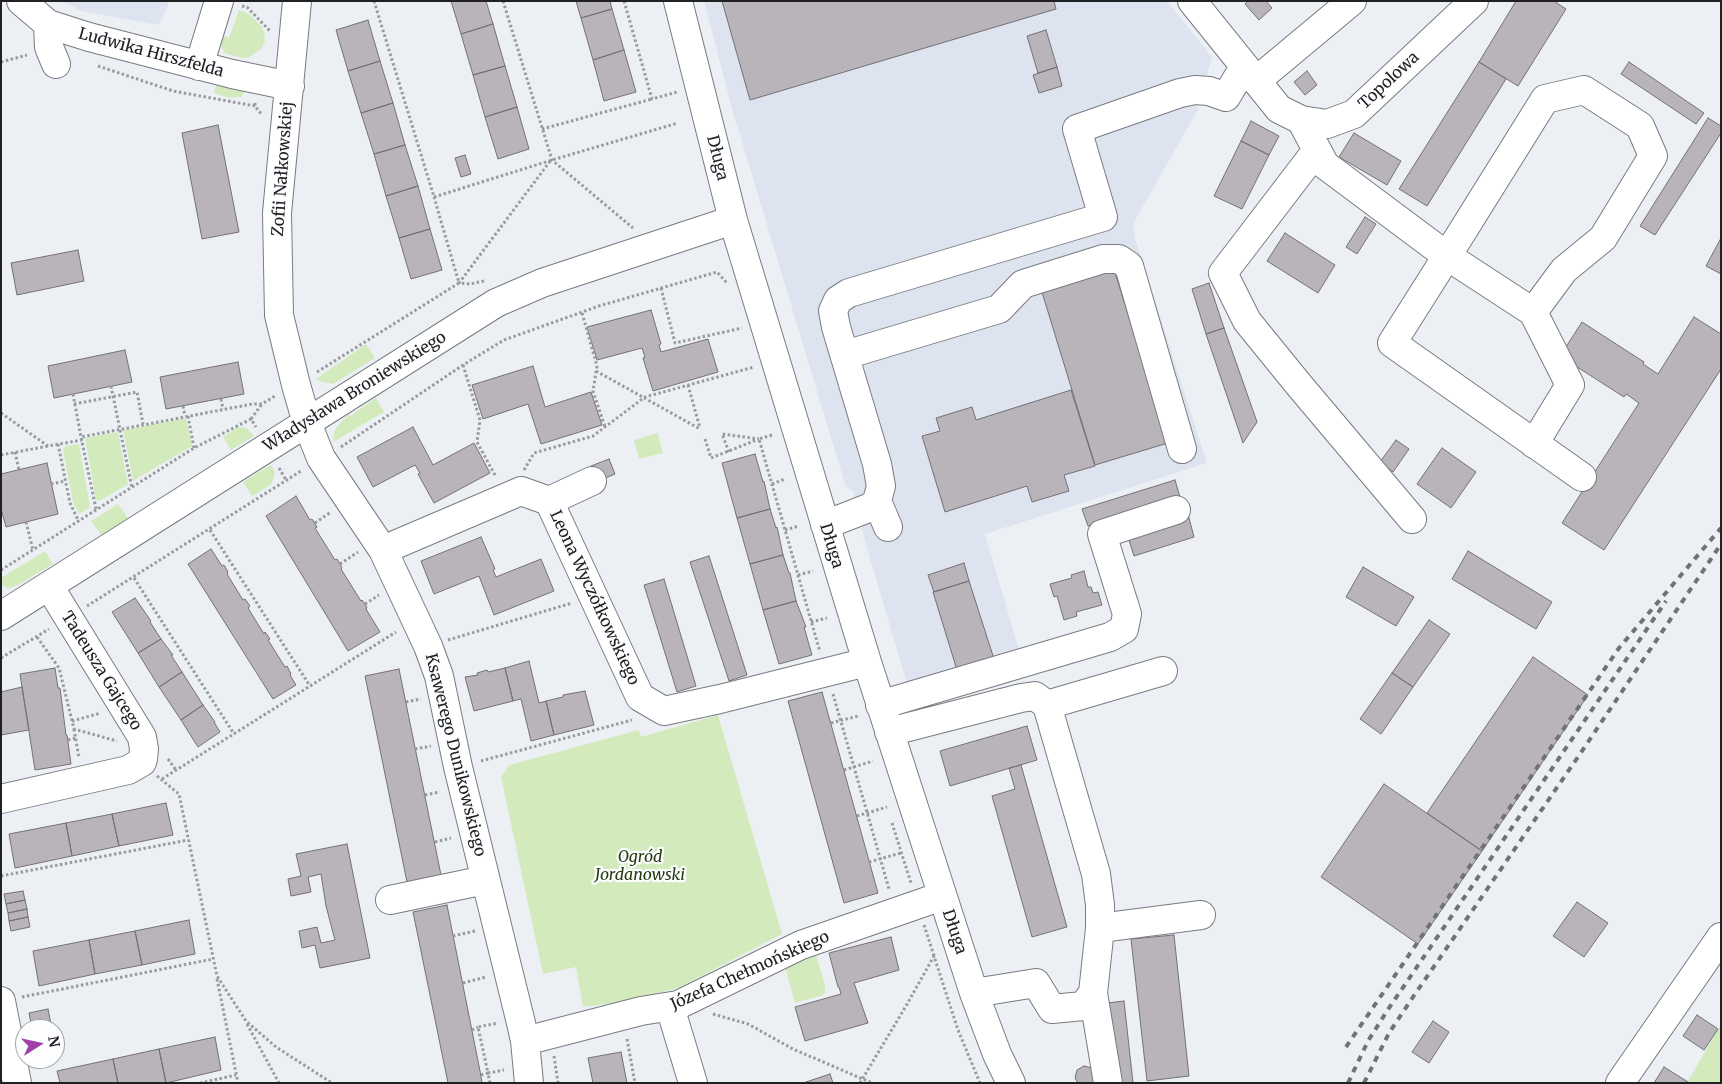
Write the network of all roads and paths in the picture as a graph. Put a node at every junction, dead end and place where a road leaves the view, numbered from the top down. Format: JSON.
{"nodes":[{"id":1,"x":21,"y":1,"type":"edge"},
{"id":2,"x":297,"y":1,"type":"edge"},
{"id":3,"x":374,"y":1,"type":"edge"},
{"id":4,"x":503,"y":1,"type":"edge"},
{"id":5,"x":624,"y":1,"type":"edge"},
{"id":6,"x":678,"y":1,"type":"edge"},
{"id":7,"x":1352,"y":1,"type":"edge"},
{"id":8,"x":1474,"y":1,"type":"edge"},
{"id":9,"x":228,"y":3,"type":"edge"},
{"id":10,"x":1200,"y":4,"type":"edge"},
{"id":11,"x":270,"y":31,"type":"dead end"},
{"id":12,"x":51,"y":45,"type":"junction"},
{"id":13,"x":1,"y":62,"type":"edge"},
{"id":14,"x":96,"y":65,"type":"dead end"},
{"id":15,"x":199,"y":66,"type":"junction"},
{"id":16,"x":1250,"y":74,"type":"junction"},
{"id":17,"x":290,"y":86,"type":"junction"},
{"id":18,"x":670,"y":94,"type":"dead end"},
{"id":19,"x":652,"y":99,"type":"junction"},
{"id":20,"x":255,"y":106,"type":"dead end"},
{"id":21,"x":1300,"y":120,"type":"junction"},
{"id":22,"x":678,"y":123,"type":"dead end"},
{"id":23,"x":542,"y":128,"type":"junction"},
{"id":24,"x":1317,"y":150,"type":"junction"},
{"id":25,"x":552,"y":160,"type":"junction"},
{"id":26,"x":434,"y":197,"type":"junction"},
{"id":27,"x":733,"y":220,"type":"junction"},
{"id":28,"x":634,"y":228,"type":"dead end"},
{"id":29,"x":1447,"y":256,"type":"junction"},
{"id":30,"x":488,"y":280,"type":"dead end"},
{"id":31,"x":459,"y":283,"type":"junction"},
{"id":32,"x":728,"y":284,"type":"dead end"},
{"id":33,"x":661,"y":288,"type":"junction"},
{"id":34,"x":1532,"y":312,"type":"junction"},
{"id":35,"x":582,"y":313,"type":"junction"},
{"id":36,"x":744,"y":335,"type":"dead end"},
{"id":37,"x":845,"y":355,"type":"junction"},
{"id":38,"x":752,"y":359,"type":"dead end"},
{"id":39,"x":463,"y":365,"type":"junction"},
{"id":40,"x":596,"y":371,"type":"junction"},
{"id":41,"x":296,"y":385,"type":"junction"},
{"id":42,"x":688,"y":385,"type":"junction"},
{"id":43,"x":111,"y":386,"type":"dead end"},
{"id":44,"x":73,"y":394,"type":"dead end"},
{"id":45,"x":113,"y":396,"type":"junction"},
{"id":46,"x":645,"y":397,"type":"junction"},
{"id":47,"x":221,"y":399,"type":"dead end"},
{"id":48,"x":74,"y":404,"type":"junction"},
{"id":49,"x":262,"y":404,"type":"junction"},
{"id":50,"x":183,"y":406,"type":"dead end"},
{"id":51,"x":223,"y":409,"type":"junction"},
{"id":52,"x":1,"y":413,"type":"edge"},
{"id":53,"x":186,"y":416,"type":"junction"},
{"id":54,"x":251,"y":419,"type":"junction"},
{"id":55,"x":143,"y":424,"type":"junction"},
{"id":56,"x":307,"y":424,"type":"junction"},
{"id":57,"x":605,"y":427,"type":"junction"},
{"id":58,"x":120,"y":429,"type":"junction"},
{"id":59,"x":772,"y":436,"type":"dead end"},
{"id":60,"x":82,"y":438,"type":"junction"},
{"id":61,"x":705,"y":439,"type":"dead end"},
{"id":62,"x":760,"y":439,"type":"junction"},
{"id":63,"x":58,"y":444,"type":"junction"},
{"id":64,"x":1534,"y":444,"type":"junction"},
{"id":65,"x":48,"y":446,"type":"junction"},
{"id":66,"x":267,"y":447,"type":"junction"},
{"id":67,"x":194,"y":448,"type":"junction"},
{"id":68,"x":1182,"y":449,"type":"dead end"},
{"id":69,"x":14,"y":452,"type":"junction"},
{"id":70,"x":728,"y":452,"type":"junction"},
{"id":71,"x":1,"y":455,"type":"edge"},
{"id":72,"x":321,"y":458,"type":"junction"},
{"id":73,"x":19,"y":470,"type":"dead end"},
{"id":74,"x":1582,"y":477,"type":"dead end"},
{"id":75,"x":785,"y":479,"type":"dead end"},
{"id":76,"x":65,"y":481,"type":"junction"},
{"id":77,"x":592,"y":481,"type":"dead end"},
{"id":78,"x":51,"y":484,"type":"dead end"},
{"id":79,"x":772,"y":484,"type":"junction"},
{"id":80,"x":132,"y":488,"type":"junction"},
{"id":81,"x":506,"y":498,"type":"junction"},
{"id":82,"x":548,"y":501,"type":"junction"},
{"id":83,"x":877,"y":501,"type":"junction"},
{"id":84,"x":96,"y":509,"type":"junction"},
{"id":85,"x":335,"y":509,"type":"dead end"},
{"id":86,"x":1176,"y":510,"type":"dead end"},
{"id":87,"x":1412,"y":519,"type":"dead end"},
{"id":88,"x":78,"y":520,"type":"junction"},
{"id":89,"x":26,"y":522,"type":"dead end"},
{"id":90,"x":315,"y":523,"type":"dead end"},
{"id":91,"x":812,"y":526,"type":"junction"},
{"id":92,"x":888,"y":527,"type":"dead end"},
{"id":93,"x":210,"y":530,"type":"junction"},
{"id":94,"x":785,"y":530,"type":"junction"},
{"id":95,"x":33,"y":550,"type":"junction"},
{"id":96,"x":372,"y":551,"type":"junction"},
{"id":97,"x":340,"y":564,"type":"dead end"},
{"id":98,"x":1,"y":570,"type":"edge"},
{"id":99,"x":813,"y":571,"type":"dead end"},
{"id":100,"x":798,"y":575,"type":"junction"},
{"id":101,"x":49,"y":586,"type":"junction"},
{"id":102,"x":384,"y":593,"type":"dead end"},
{"id":103,"x":576,"y":602,"type":"dead end"},
{"id":104,"x":365,"y":604,"type":"dead end"},
{"id":105,"x":1,"y":616,"type":"edge"},
{"id":106,"x":827,"y":618,"type":"dead end"},
{"id":107,"x":416,"y":620,"type":"junction"},
{"id":108,"x":811,"y":622,"type":"junction"},
{"id":109,"x":428,"y":646,"type":"junction"},
{"id":110,"x":867,"y":662,"type":"junction"},
{"id":111,"x":1163,"y":671,"type":"dead end"},
{"id":112,"x":826,"y":673,"type":"junction"},
{"id":113,"x":310,"y":686,"type":"junction"},
{"id":114,"x":65,"y":692,"type":"dead end"},
{"id":115,"x":60,"y":693,"type":"dead end"},
{"id":116,"x":1047,"y":705,"type":"junction"},
{"id":117,"x":108,"y":711,"type":"dead end"},
{"id":118,"x":869,"y":711,"type":"junction"},
{"id":119,"x":841,"y":720,"type":"junction"},
{"id":120,"x":72,"y":721,"type":"dead end"},
{"id":121,"x":617,"y":724,"type":"dead end"},
{"id":122,"x":831,"y":724,"type":"dead end"},
{"id":123,"x":890,"y":732,"type":"junction"},
{"id":124,"x":234,"y":734,"type":"junction"},
{"id":125,"x":76,"y":738,"type":"dead end"},
{"id":126,"x":68,"y":740,"type":"dead end"},
{"id":127,"x":872,"y":761,"type":"dead end"},
{"id":128,"x":458,"y":767,"type":"junction"},
{"id":129,"x":854,"y":767,"type":"junction"},
{"id":130,"x":844,"y":770,"type":"dead end"},
{"id":131,"x":152,"y":771,"type":"junction"},
{"id":132,"x":1,"y":799,"type":"edge"},
{"id":133,"x":887,"y":807,"type":"dead end"},
{"id":134,"x":866,"y":813,"type":"junction"},
{"id":135,"x":856,"y":816,"type":"dead end"},
{"id":136,"x":188,"y":840,"type":"junction"},
{"id":137,"x":901,"y":852,"type":"dead end"},
{"id":138,"x":880,"y":859,"type":"junction"},
{"id":139,"x":869,"y":862,"type":"dead end"},
{"id":140,"x":1,"y":876,"type":"edge"},
{"id":141,"x":485,"y":880,"type":"junction"},
{"id":142,"x":942,"y":896,"type":"junction"},
{"id":143,"x":390,"y":900,"type":"dead end"},
{"id":144,"x":896,"y":912,"type":"junction"},
{"id":145,"x":1200,"y":915,"type":"dead end"},
{"id":146,"x":1100,"y":928,"type":"junction"},
{"id":147,"x":478,"y":930,"type":"dead end"},
{"id":148,"x":454,"y":936,"type":"dead end"},
{"id":149,"x":1721,"y":937,"type":"edge"},
{"id":150,"x":213,"y":959,"type":"junction"},
{"id":151,"x":217,"y":976,"type":"junction"},
{"id":152,"x":489,"y":976,"type":"dead end"},
{"id":153,"x":463,"y":983,"type":"dead end"},
{"id":154,"x":974,"y":992,"type":"junction"},
{"id":155,"x":1093,"y":993,"type":"junction"},
{"id":156,"x":11,"y":999,"type":"edge"},
{"id":157,"x":674,"y":1006,"type":"junction"},
{"id":158,"x":246,"y":1021,"type":"junction"},
{"id":159,"x":478,"y":1027,"type":"junction"},
{"id":160,"x":472,"y":1030,"type":"dead end"},
{"id":161,"x":513,"y":1036,"type":"junction"},
{"id":162,"x":488,"y":1073,"type":"junction"},
{"id":163,"x":236,"y":1075,"type":"junction"},
{"id":164,"x":481,"y":1075,"type":"dead end"},
{"id":165,"x":519,"y":1076,"type":"edge"},
{"id":166,"x":862,"y":1078,"type":"junction"},
{"id":167,"x":17,"y":1083,"type":"edge"},
{"id":168,"x":200,"y":1083,"type":"edge"},
{"id":169,"x":238,"y":1083,"type":"edge"},
{"id":170,"x":279,"y":1083,"type":"edge"},
{"id":171,"x":332,"y":1083,"type":"edge"},
{"id":172,"x":490,"y":1083,"type":"edge"},
{"id":173,"x":693,"y":1083,"type":"edge"},
{"id":174,"x":860,"y":1083,"type":"edge"},
{"id":175,"x":872,"y":1083,"type":"edge"},
{"id":176,"x":980,"y":1083,"type":"edge"},
{"id":177,"x":1011,"y":1083,"type":"edge"},
{"id":178,"x":1108,"y":1083,"type":"edge"},
{"id":179,"x":1620,"y":1083,"type":"edge"}],
"edges":[{"from":1,"to":12,"type":"street","name":"Ludwika Hirszfelda"},
{"from":2,"to":17,"type":"street","name":"Zofii Nałkowskiej"},
{"from":3,"to":26,"type":"path"},
{"from":4,"to":23,"type":"path"},
{"from":5,"to":19,"type":"path"},
{"from":6,"to":27,"type":"street","name":"Długa"},
{"from":7,"to":16,"type":"street"},
{"from":8,"to":21,"type":"street","name":"Topolowa"},
{"from":9,"to":11,"type":"path"},
{"from":9,"to":15,"type":"street"},
{"from":10,"to":16,"type":"street","name":"Topolowa"},
{"from":12,"to":13,"type":"path"},
{"from":12,"to":15,"type":"street","name":"Ludwika Hirszfelda"},
{"from":14,"to":20,"type":"path"},
{"from":15,"to":17,"type":"street","name":"Ludwika Hirszfelda"},
{"from":16,"to":21,"type":"street","name":"Topolowa"},
{"from":16,"to":37,"type":"street"},
{"from":17,"to":41,"type":"street","name":"Zofii Nałkowskiej"},
{"from":18,"to":19,"type":"path"},
{"from":19,"to":23,"type":"path"},
{"from":21,"to":24,"type":"street"},
{"from":22,"to":25,"type":"path"},
{"from":23,"to":25,"type":"path"},
{"from":24,"to":29,"type":"street"},
{"from":24,"to":87,"type":"street"},
{"from":25,"to":26,"type":"path"},
{"from":25,"to":28,"type":"path"},
{"from":25,"to":31,"type":"path"},
{"from":26,"to":31,"type":"path"},
{"from":27,"to":56,"type":"street","name":"Władysława Broniewskiego"},
{"from":27,"to":91,"type":"street","name":"Długa"},
{"from":29,"to":34,"type":"street"},
{"from":29,"to":34,"type":"street"},
{"from":29,"to":64,"type":"street"},
{"from":30,"to":31,"type":"path"},
{"from":31,"to":41,"type":"path"},
{"from":32,"to":33,"type":"path"},
{"from":33,"to":35,"type":"path"},
{"from":33,"to":36,"type":"path"},
{"from":34,"to":64,"type":"street"},
{"from":35,"to":39,"type":"path"},
{"from":35,"to":40,"type":"path"},
{"from":37,"to":68,"type":"street"},
{"from":37,"to":83,"type":"street"},
{"from":38,"to":42,"type":"path"},
{"from":39,"to":72,"type":"path"},
{"from":39,"to":81,"type":"path"},
{"from":40,"to":46,"type":"path"},
{"from":40,"to":57,"type":"path"},
{"from":41,"to":49,"type":"path"},
{"from":41,"to":56,"type":"street","name":"Zofii Nałkowskiej"},
{"from":42,"to":46,"type":"path"},
{"from":42,"to":46,"type":"path"},
{"from":43,"to":45,"type":"path"},
{"from":44,"to":48,"type":"path"},
{"from":45,"to":48,"type":"path"},
{"from":45,"to":55,"type":"path"},
{"from":45,"to":58,"type":"path"},
{"from":46,"to":57,"type":"path"},
{"from":47,"to":51,"type":"path"},
{"from":48,"to":60,"type":"path"},
{"from":49,"to":51,"type":"path"},
{"from":49,"to":54,"type":"path"},
{"from":50,"to":53,"type":"path"},
{"from":51,"to":53,"type":"path"},
{"from":52,"to":65,"type":"path"},
{"from":53,"to":55,"type":"path"},
{"from":53,"to":67,"type":"path"},
{"from":54,"to":66,"type":"path"},
{"from":54,"to":67,"type":"path"},
{"from":55,"to":58,"type":"path"},
{"from":56,"to":66,"type":"street","name":"Władysława Broniewskiego"},
{"from":56,"to":72,"type":"street","name":"Ksawerego Dunikowskiego"},
{"from":57,"to":81,"type":"path"},
{"from":58,"to":60,"type":"path"},
{"from":58,"to":80,"type":"path"},
{"from":59,"to":62,"type":"path"},
{"from":60,"to":63,"type":"path"},
{"from":60,"to":84,"type":"path"},
{"from":61,"to":70,"type":"path"},
{"from":62,"to":70,"type":"path"},
{"from":62,"to":70,"type":"path"},
{"from":62,"to":79,"type":"path"},
{"from":63,"to":65,"type":"path"},
{"from":63,"to":76,"type":"path"},
{"from":64,"to":74,"type":"street"},
{"from":65,"to":69,"type":"path"},
{"from":66,"to":101,"type":"street","name":"Władysława Broniewskiego"},
{"from":67,"to":80,"type":"path"},
{"from":69,"to":71,"type":"path"},
{"from":69,"to":73,"type":"path"},
{"from":72,"to":93,"type":"path"},
{"from":72,"to":96,"type":"street","name":"Ksawerego Dunikowskiego"},
{"from":75,"to":79,"type":"path"},
{"from":76,"to":78,"type":"path"},
{"from":76,"to":88,"type":"path"},
{"from":77,"to":82,"type":"street"},
{"from":79,"to":94,"type":"path"},
{"from":80,"to":84,"type":"path"},
{"from":81,"to":82,"type":"street","name":"Leona Wyczółkowskiego"},
{"from":81,"to":96,"type":"street","name":"Leona Wyczółkowskiego"},
{"from":82,"to":112,"type":"street","name":"Leona Wyczółkowskiego"},
{"from":83,"to":91,"type":"street"},
{"from":83,"to":92,"type":"street"},
{"from":84,"to":88,"type":"path"},
{"from":85,"to":90,"type":"path"},
{"from":86,"to":118,"type":"street"},
{"from":88,"to":95,"type":"path"},
{"from":89,"to":95,"type":"path"},
{"from":91,"to":94,"type":"path"},
{"from":91,"to":110,"type":"street","name":"Długa"},
{"from":93,"to":113,"type":"path"},
{"from":93,"to":124,"type":"path"},
{"from":94,"to":100,"type":"path"},
{"from":95,"to":98,"type":"path"},
{"from":96,"to":97,"type":"path"},
{"from":96,"to":107,"type":"street","name":"Ksawerego Dunikowskiego"},
{"from":99,"to":100,"type":"path"},
{"from":100,"to":108,"type":"path"},
{"from":101,"to":105,"type":"street","name":"Władysława Broniewskiego"},
{"from":101,"to":131,"type":"street","name":"Tadeusza Gajcego"},
{"from":102,"to":104,"type":"path"},
{"from":103,"to":109,"type":"path"},
{"from":106,"to":108,"type":"path"},
{"from":107,"to":109,"type":"street","name":"Ksawerego Dunikowskiego"},
{"from":107,"to":113,"type":"path"},
{"from":108,"to":112,"type":"path"},
{"from":109,"to":128,"type":"street","name":"Ksawerego Dunikowskiego"},
{"from":110,"to":112,"type":"street","name":"Leona Wyczółkowskiego"},
{"from":110,"to":118,"type":"street","name":"Długa"},
{"from":111,"to":116,"type":"street"},
{"from":112,"to":119,"type":"path"},
{"from":113,"to":124,"type":"path"},
{"from":114,"to":115,"type":"path"},
{"from":116,"to":123,"type":"street"},
{"from":116,"to":146,"type":"street"},
{"from":117,"to":120,"type":"path"},
{"from":118,"to":119,"type":"path"},
{"from":118,"to":123,"type":"street","name":"Długa"},
{"from":119,"to":122,"type":"path"},
{"from":119,"to":129,"type":"path"},
{"from":121,"to":128,"type":"path"},
{"from":123,"to":142,"type":"street","name":"Długa"},
{"from":124,"to":131,"type":"path"},
{"from":125,"to":126,"type":"path"},
{"from":127,"to":129,"type":"path"},
{"from":128,"to":141,"type":"street","name":"Ksawerego Dunikowskiego"},
{"from":129,"to":130,"type":"path"},
{"from":129,"to":134,"type":"path"},
{"from":131,"to":132,"type":"street"},
{"from":131,"to":136,"type":"path"},
{"from":133,"to":134,"type":"path"},
{"from":134,"to":135,"type":"path"},
{"from":134,"to":138,"type":"path"},
{"from":136,"to":140,"type":"path"},
{"from":136,"to":150,"type":"path"},
{"from":137,"to":138,"type":"path"},
{"from":138,"to":139,"type":"path"},
{"from":138,"to":144,"type":"path"},
{"from":141,"to":143,"type":"street"},
{"from":141,"to":161,"type":"street","name":"Ksawerego Dunikowskiego"},
{"from":142,"to":144,"type":"street","name":"Józefa Chełmońskiego"},
{"from":142,"to":154,"type":"street","name":"Długa"},
{"from":144,"to":157,"type":"street","name":"Józefa Chełmońskiego"},
{"from":145,"to":146,"type":"street"},
{"from":146,"to":155,"type":"street"},
{"from":147,"to":148,"type":"path"},
{"from":149,"to":179,"type":"street"},
{"from":150,"to":151,"type":"path"},
{"from":150,"to":156,"type":"path"},
{"from":151,"to":158,"type":"path"},
{"from":151,"to":163,"type":"path"},
{"from":152,"to":153,"type":"path"},
{"from":154,"to":155,"type":"street"},
{"from":154,"to":177,"type":"street","name":"Długa"},
{"from":155,"to":178,"type":"street"},
{"from":156,"to":167,"type":"street"},
{"from":157,"to":161,"type":"street","name":"Józefa Chełmońskiego"},
{"from":157,"to":166,"type":"path"},
{"from":157,"to":173,"type":"street"},
{"from":158,"to":170,"type":"path"},
{"from":158,"to":171,"type":"path"},
{"from":159,"to":160,"type":"path"},
{"from":159,"to":161,"type":"path"},
{"from":159,"to":162,"type":"path"},
{"from":161,"to":165,"type":"street","name":"Ksawerego Dunikowskiego"},
{"from":162,"to":164,"type":"path"},
{"from":162,"to":165,"type":"path"},
{"from":162,"to":172,"type":"path"},
{"from":163,"to":168,"type":"path"},
{"from":163,"to":169,"type":"path"},
{"from":166,"to":174,"type":"path"},
{"from":166,"to":175,"type":"path"},
{"from":166,"to":176,"type":"path"}]}
